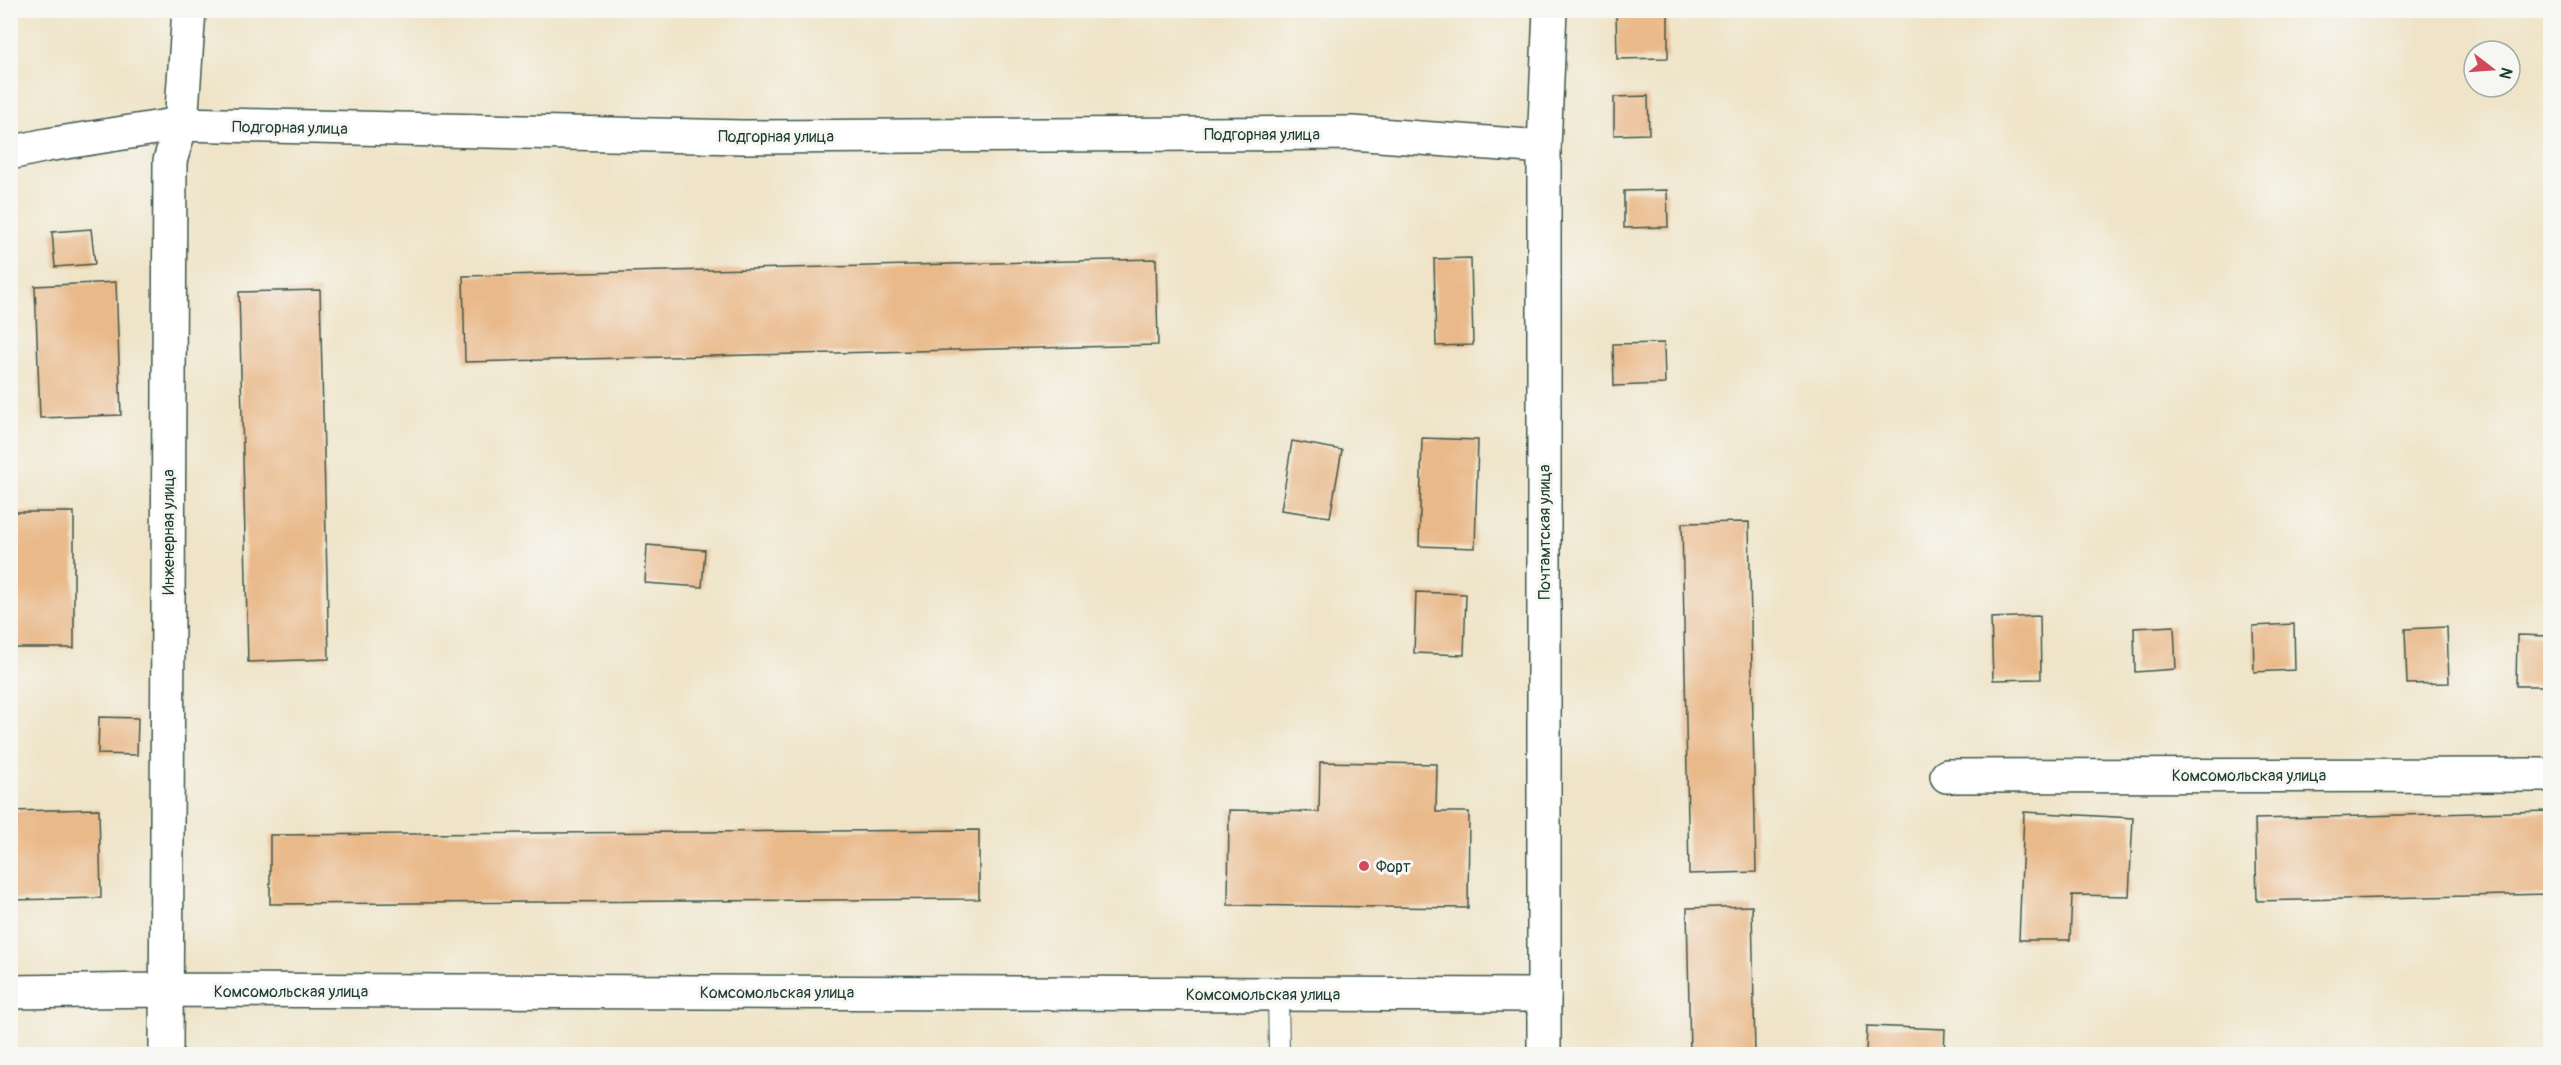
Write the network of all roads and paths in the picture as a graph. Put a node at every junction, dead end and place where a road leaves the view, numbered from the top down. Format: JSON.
{"nodes":[{"id":1,"x":189,"y":10,"type":"edge"},
{"id":2,"x":1550,"y":10,"type":"edge"},
{"id":3,"x":181,"y":124,"type":"junction"},
{"id":4,"x":1544,"y":147,"type":"junction"},
{"id":5,"x":10,"y":153,"type":"edge"},
{"id":6,"x":2550,"y":775,"type":"edge"},
{"id":7,"x":1947,"y":776,"type":"dead end"},
{"id":8,"x":164,"y":990,"type":"junction"},
{"id":9,"x":10,"y":992,"type":"edge"},
{"id":10,"x":1278,"y":994,"type":"junction"},
{"id":11,"x":1544,"y":995,"type":"junction"},
{"id":12,"x":166,"y":1054,"type":"edge"},
{"id":13,"x":1279,"y":1054,"type":"edge"},
{"id":14,"x":1544,"y":1054,"type":"edge"}],
"edges":[{"from":1,"to":3,"type":"street","name":"Инженерная улица"},
{"from":2,"to":4,"type":"street","name":"Почтамтская улица"},
{"from":3,"to":4,"type":"street","name":"Подгорная улица"},
{"from":3,"to":5,"type":"street","name":"Подгорная улица"},
{"from":3,"to":8,"type":"street","name":"Инженерная улица"},
{"from":4,"to":11,"type":"street","name":"Почтамтская улица"},
{"from":6,"to":7,"type":"street","name":"Комсомольская улица"},
{"from":8,"to":9,"type":"street","name":"Комсомольская улица"},
{"from":8,"to":10,"type":"street","name":"Комсомольская улица"},
{"from":8,"to":12,"type":"street","name":"Инженерная улица"},
{"from":10,"to":11,"type":"street","name":"Комсомольская улица"},
{"from":10,"to":13,"type":"lane"},
{"from":11,"to":14,"type":"street","name":"Почтамтская улица"}]}
